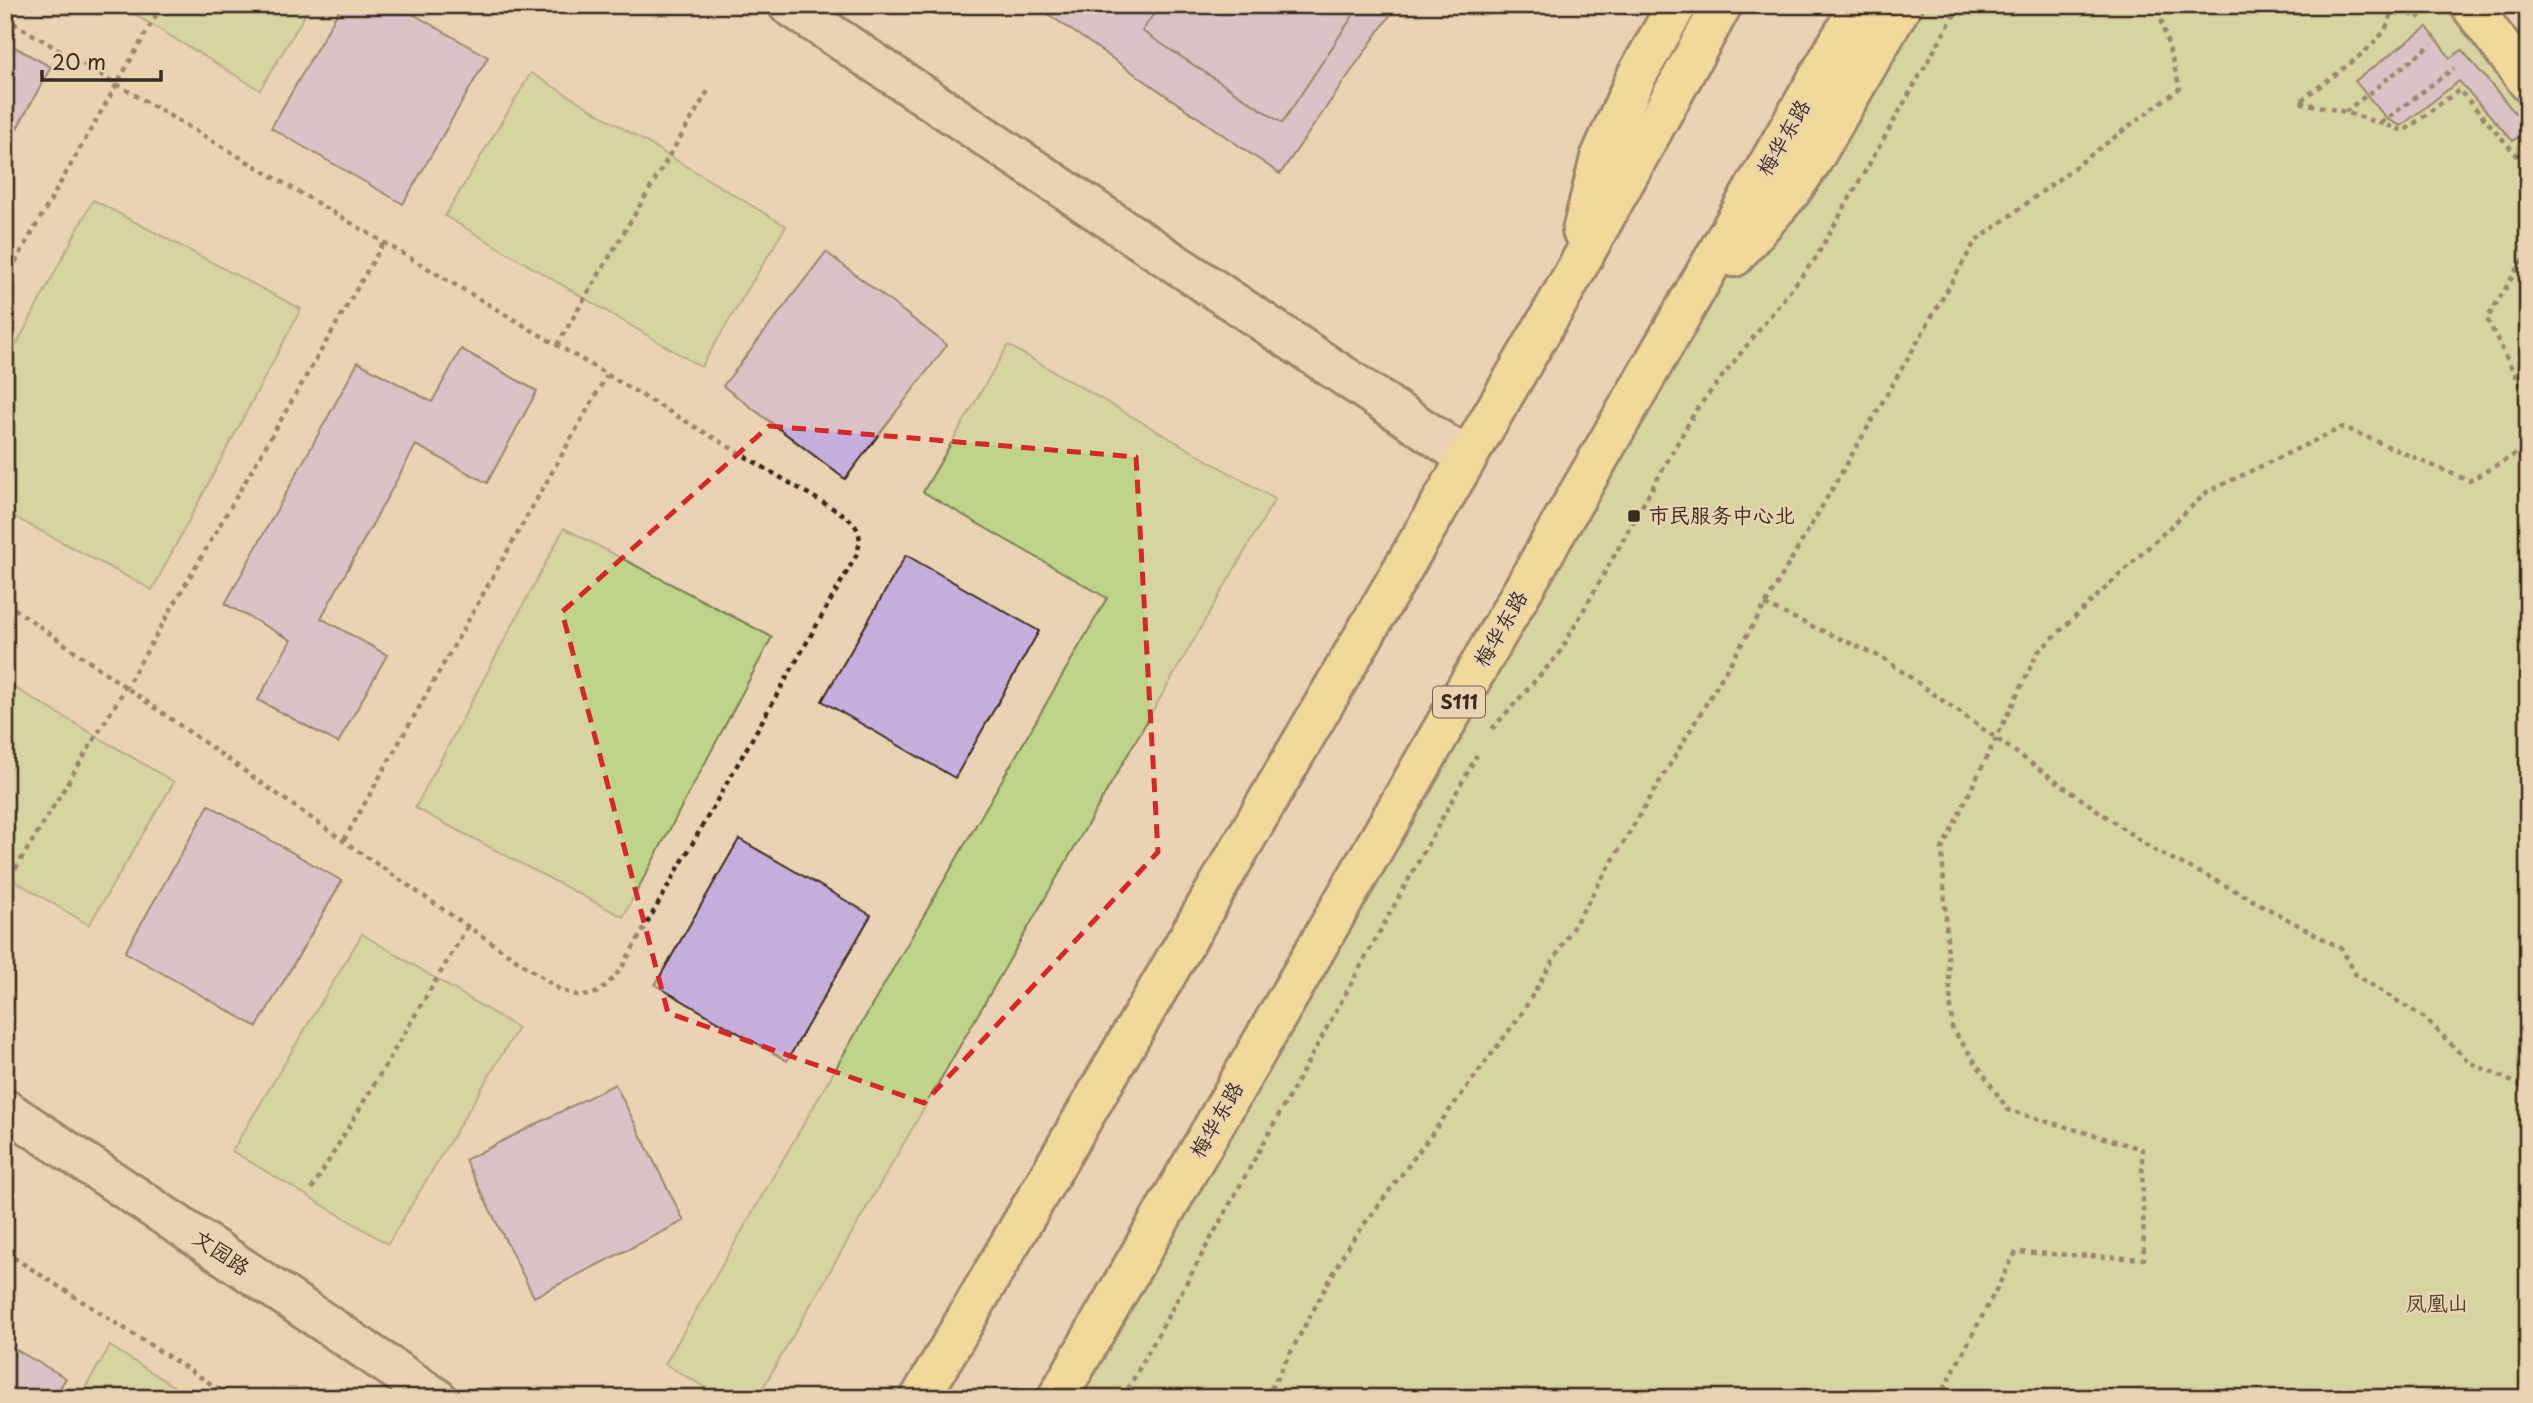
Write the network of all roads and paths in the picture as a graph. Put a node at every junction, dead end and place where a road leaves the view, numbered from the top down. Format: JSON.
{"nodes":[{"id":1,"x":162,"y":5,"type":"edge"},
{"id":2,"x":788,"y":5,"type":"edge"},
{"id":3,"x":1676,"y":5,"type":"edge"},
{"id":4,"x":1722,"y":5,"type":"edge"},
{"id":5,"x":1860,"y":5,"type":"edge"},
{"id":6,"x":1902,"y":5,"type":"edge"},
{"id":7,"x":1960,"y":5,"type":"edge"},
{"id":8,"x":2157,"y":5,"type":"edge"},
{"id":9,"x":2392,"y":5,"type":"edge"},
{"id":10,"x":2404,"y":5,"type":"edge"},
{"id":11,"x":2470,"y":5,"type":"edge"},
{"id":12,"x":2430,"y":7,"type":"dead end"},
{"id":13,"x":5,"y":18,"type":"edge"},
{"id":14,"x":2432,"y":44,"type":"dead end"},
{"id":15,"x":2454,"y":68,"type":"dead end"},
{"id":16,"x":2528,"y":82,"type":"edge"},
{"id":17,"x":116,"y":83,"type":"junction"},
{"id":18,"x":708,"y":91,"type":"dead end"},
{"id":19,"x":2345,"y":112,"type":"junction"},
{"id":20,"x":2381,"y":123,"type":"junction"},
{"id":21,"x":2528,"y":168,"type":"edge"},
{"id":22,"x":384,"y":242,"type":"junction"},
{"id":23,"x":2528,"y":251,"type":"edge"},
{"id":24,"x":5,"y":280,"type":"edge"},
{"id":25,"x":1558,"y":302,"type":"junction"},
{"id":26,"x":1674,"y":328,"type":"junction"},
{"id":27,"x":557,"y":345,"type":"junction"},
{"id":28,"x":607,"y":375,"type":"junction"},
{"id":29,"x":2528,"y":400,"type":"edge"},
{"id":30,"x":2528,"y":447,"type":"edge"},
{"id":31,"x":1467,"y":458,"type":"junction"},
{"id":32,"x":5,"y":602,"type":"edge"},
{"id":33,"x":1765,"y":605,"type":"junction"},
{"id":34,"x":126,"y":687,"type":"junction"},
{"id":35,"x":1486,"y":739,"type":"dead end"},
{"id":36,"x":1996,"y":739,"type":"junction"},
{"id":37,"x":1479,"y":751,"type":"dead end"},
{"id":38,"x":344,"y":841,"type":"junction"},
{"id":39,"x":5,"y":886,"type":"edge"},
{"id":40,"x":468,"y":926,"type":"junction"},
{"id":41,"x":2528,"y":1089,"type":"edge"},
{"id":42,"x":5,"y":1109,"type":"edge"},
{"id":43,"x":312,"y":1189,"type":"dead end"},
{"id":44,"x":5,"y":1252,"type":"edge"},
{"id":45,"x":233,"y":1398,"type":"edge"},
{"id":46,"x":437,"y":1398,"type":"edge"},
{"id":47,"x":920,"y":1398,"type":"edge"},
{"id":48,"x":1057,"y":1398,"type":"edge"},
{"id":49,"x":1123,"y":1398,"type":"edge"},
{"id":50,"x":1266,"y":1398,"type":"edge"},
{"id":51,"x":1939,"y":1398,"type":"edge"}],
"edges":[{"from":1,"to":17,"type":"path"},
{"from":2,"to":31,"type":"street"},
{"from":3,"to":25,"type":"main road"},
{"from":4,"to":25,"type":"main road"},
{"from":5,"to":26,"type":"main road","name":"梅华东路","number":"S111"},
{"from":6,"to":26,"type":"main road"},
{"from":7,"to":35,"type":"path"},
{"from":8,"to":33,"type":"path"},
{"from":9,"to":19,"type":"path"},
{"from":10,"to":12,"type":"path"},
{"from":11,"to":16,"type":"main road"},
{"from":13,"to":17,"type":"path"},
{"from":14,"to":19,"type":"path"},
{"from":15,"to":20,"type":"path"},
{"from":17,"to":22,"type":"path"},
{"from":17,"to":24,"type":"path"},
{"from":18,"to":27,"type":"path"},
{"from":19,"to":20,"type":"path"},
{"from":20,"to":21,"type":"path"},
{"from":22,"to":27,"type":"path"},
{"from":22,"to":34,"type":"path"},
{"from":23,"to":29,"type":"path"},
{"from":25,"to":31,"type":"main road"},
{"from":26,"to":48,"type":"main road","name":"梅华东路","number":"S111"},
{"from":27,"to":28,"type":"path"},
{"from":28,"to":38,"type":"path"},
{"from":28,"to":40,"type":"path"},
{"from":30,"to":36,"type":"path"},
{"from":31,"to":47,"type":"main road"},
{"from":32,"to":34,"type":"path"},
{"from":33,"to":36,"type":"path"},
{"from":33,"to":50,"type":"path"},
{"from":34,"to":38,"type":"path"},
{"from":34,"to":39,"type":"path"},
{"from":36,"to":41,"type":"path"},
{"from":36,"to":51,"type":"path"},
{"from":37,"to":49,"type":"path"},
{"from":38,"to":40,"type":"path"},
{"from":40,"to":43,"type":"path"},
{"from":42,"to":46,"type":"street","name":"文园路"},
{"from":44,"to":45,"type":"path"}]}
